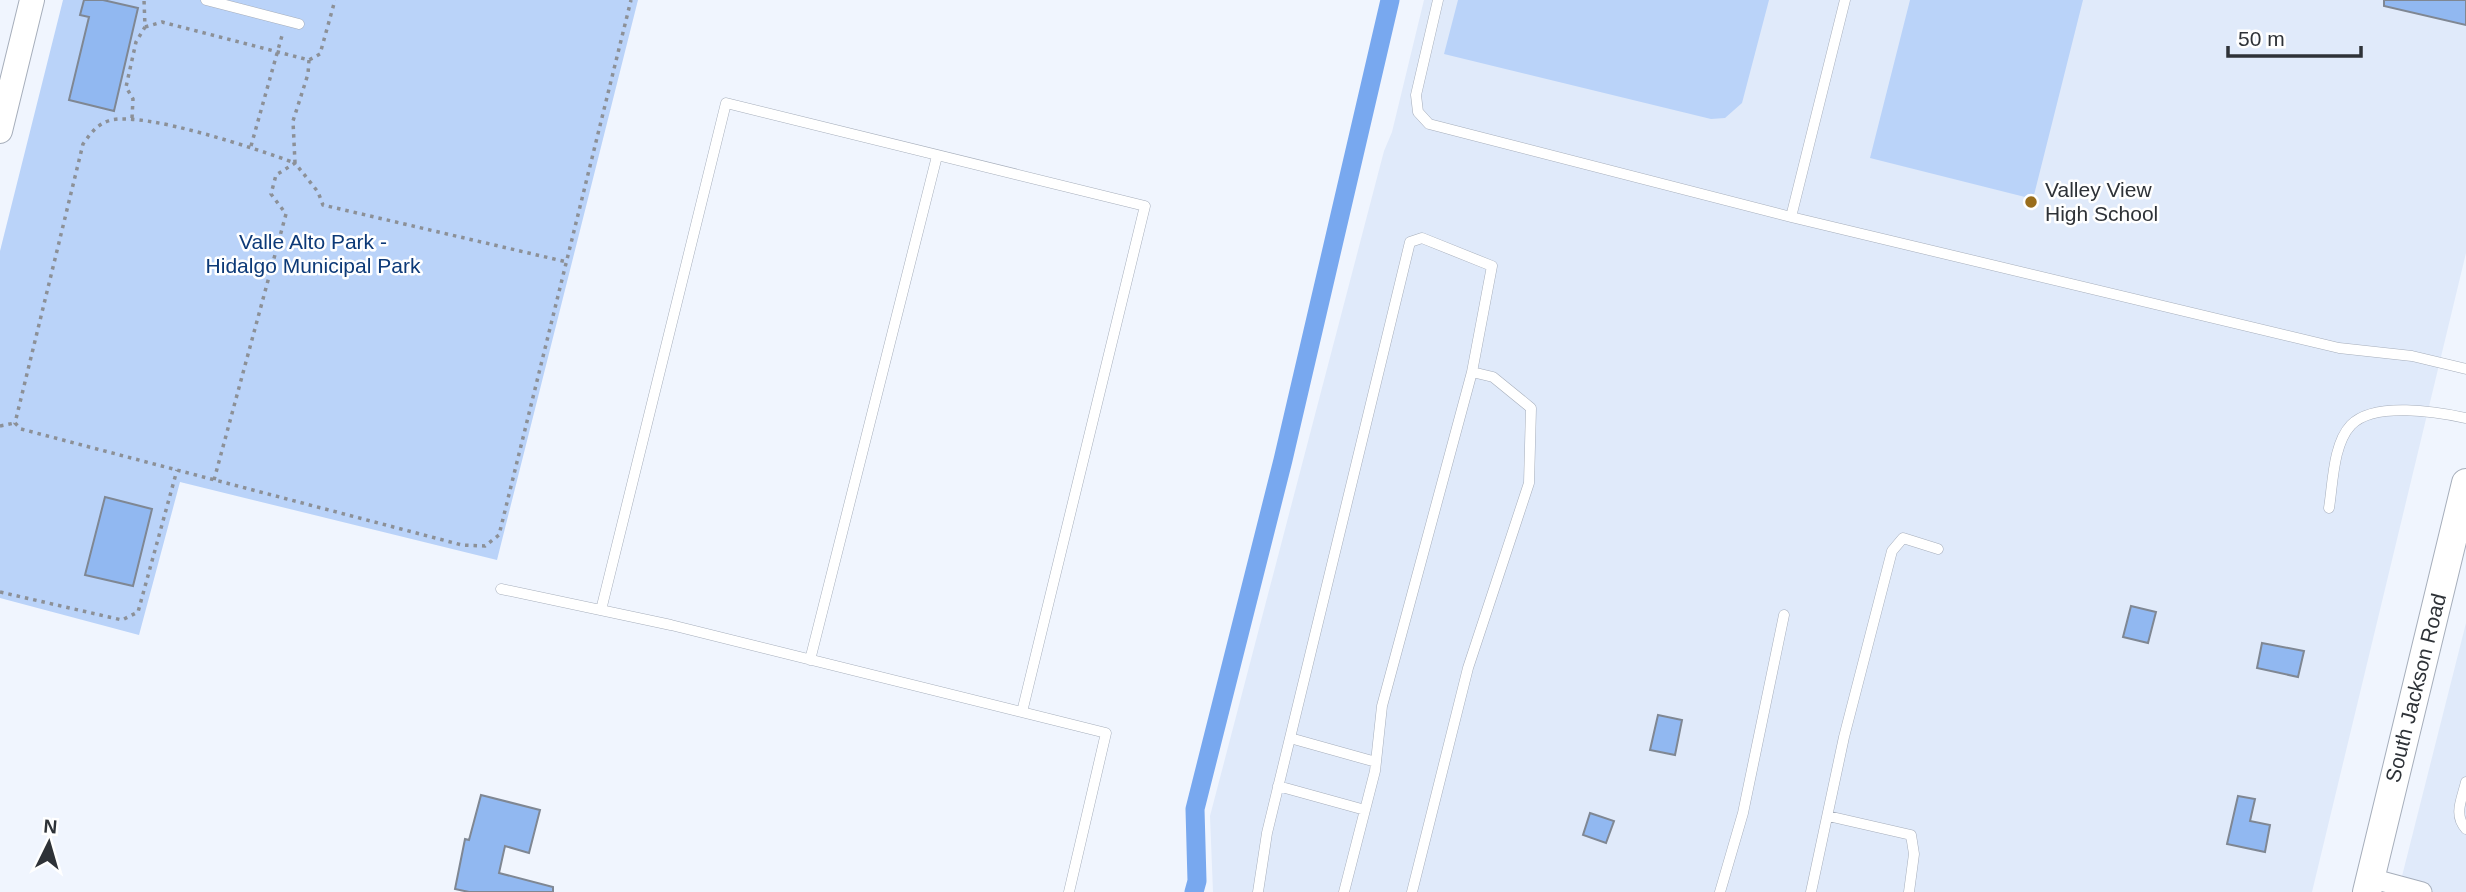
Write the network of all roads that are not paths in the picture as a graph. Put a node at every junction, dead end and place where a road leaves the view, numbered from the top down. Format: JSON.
{"nodes":[{"id":1,"x":32,"y":0,"type":"edge"},
{"id":2,"x":206,"y":0,"type":"edge"},
{"id":3,"x":1438,"y":0,"type":"edge"},
{"id":4,"x":1845,"y":0,"type":"edge"},
{"id":5,"x":299,"y":24,"type":"dead end"},
{"id":6,"x":0,"y":131,"type":"edge"},
{"id":7,"x":937,"y":156,"type":"junction"},
{"id":8,"x":1791,"y":217,"type":"junction"},
{"id":9,"x":2466,"y":369,"type":"edge"},
{"id":10,"x":1472,"y":372,"type":"junction"},
{"id":11,"x":2466,"y":418,"type":"edge"},
{"id":12,"x":2466,"y":483,"type":"edge"},
{"id":13,"x":2329,"y":508,"type":"dead end"},
{"id":14,"x":1938,"y":549,"type":"dead end"},
{"id":15,"x":502,"y":589,"type":"dead end"},
{"id":16,"x":601,"y":610,"type":"junction"},
{"id":17,"x":1784,"y":615,"type":"dead end"},
{"id":18,"x":810,"y":660,"type":"junction"},
{"id":19,"x":1022,"y":712,"type":"junction"},
{"id":20,"x":1290,"y":738,"type":"junction"},
{"id":21,"x":1376,"y":762,"type":"junction"},
{"id":22,"x":2466,"y":782,"type":"edge"},
{"id":23,"x":1278,"y":786,"type":"junction"},
{"id":24,"x":1365,"y":810,"type":"junction"},
{"id":25,"x":1828,"y":816,"type":"junction"},
{"id":26,"x":2466,"y":829,"type":"edge"},
{"id":27,"x":2368,"y":885,"type":"edge"},
{"id":28,"x":1069,"y":892,"type":"edge"},
{"id":29,"x":1258,"y":892,"type":"edge"},
{"id":30,"x":1344,"y":892,"type":"edge"},
{"id":31,"x":1412,"y":892,"type":"edge"},
{"id":32,"x":1720,"y":892,"type":"edge"},
{"id":33,"x":1811,"y":892,"type":"edge"},
{"id":34,"x":1909,"y":892,"type":"edge"},
{"id":35,"x":2422,"y":892,"type":"edge"}],
"edges":[{"from":1,"to":6,"type":"street"},
{"from":2,"to":5,"type":"lane"},
{"from":3,"to":8,"type":"lane"},
{"from":4,"to":8,"type":"lane"},
{"from":7,"to":16,"type":"lane"},
{"from":7,"to":18,"type":"lane"},
{"from":7,"to":19,"type":"lane"},
{"from":8,"to":9,"type":"lane"},
{"from":10,"to":20,"type":"lane"},
{"from":10,"to":21,"type":"lane"},
{"from":10,"to":31,"type":"lane"},
{"from":11,"to":13,"type":"lane"},
{"from":12,"to":27,"type":"main road","name":"South Jackson Road"},
{"from":14,"to":25,"type":"lane"},
{"from":15,"to":16,"type":"lane"},
{"from":16,"to":18,"type":"lane"},
{"from":17,"to":32,"type":"lane"},
{"from":18,"to":19,"type":"lane"},
{"from":19,"to":28,"type":"lane"},
{"from":20,"to":21,"type":"lane"},
{"from":20,"to":23,"type":"lane"},
{"from":21,"to":24,"type":"lane"},
{"from":22,"to":26,"type":"lane"},
{"from":23,"to":24,"type":"lane"},
{"from":23,"to":29,"type":"lane"},
{"from":24,"to":30,"type":"lane"},
{"from":25,"to":33,"type":"lane"},
{"from":25,"to":34,"type":"lane"},
{"from":27,"to":35,"type":"street"}]}
